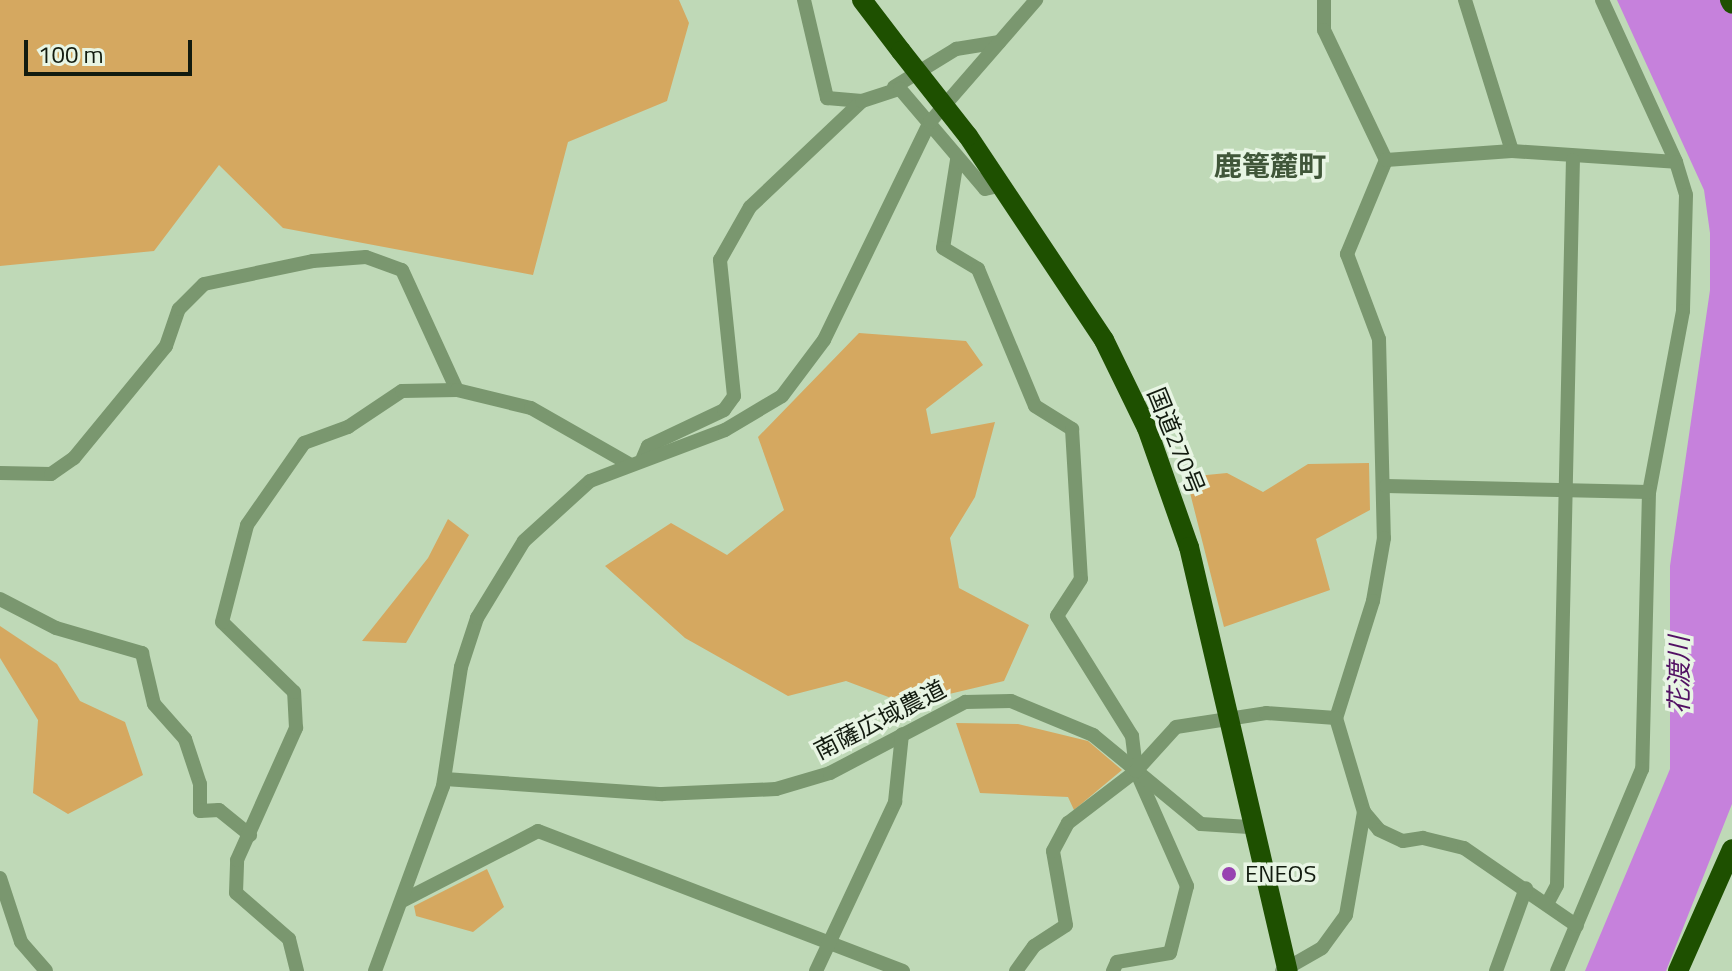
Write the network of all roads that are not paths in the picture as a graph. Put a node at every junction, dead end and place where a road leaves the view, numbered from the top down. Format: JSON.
{"nodes":[{"id":1,"x":804,"y":0,"type":"edge"},
{"id":2,"x":862,"y":0,"type":"edge"},
{"id":3,"x":1036,"y":0,"type":"edge"},
{"id":4,"x":1324,"y":0,"type":"edge"},
{"id":5,"x":1465,"y":0,"type":"edge"},
{"id":6,"x":1602,"y":0,"type":"edge"},
{"id":7,"x":999,"y":42,"type":"junction"},
{"id":8,"x":894,"y":87,"type":"junction"},
{"id":9,"x":862,"y":101,"type":"junction"},
{"id":10,"x":930,"y":122,"type":"junction"},
{"id":11,"x":1512,"y":151,"type":"junction"},
{"id":12,"x":957,"y":160,"type":"junction"},
{"id":13,"x":1386,"y":160,"type":"junction"},
{"id":14,"x":1573,"y":160,"type":"junction"},
{"id":15,"x":1676,"y":162,"type":"junction"},
{"id":16,"x":1003,"y":185,"type":"junction"},
{"id":17,"x":457,"y":390,"type":"junction"},
{"id":18,"x":636,"y":462,"type":"junction"},
{"id":19,"x":0,"y":473,"type":"edge"},
{"id":20,"x":1386,"y":486,"type":"junction"},
{"id":21,"x":1564,"y":489,"type":"junction"},
{"id":22,"x":1649,"y":492,"type":"junction"},
{"id":23,"x":0,"y":599,"type":"edge"},
{"id":24,"x":1336,"y":718,"type":"junction"},
{"id":25,"x":1228,"y":720,"type":"junction"},
{"id":26,"x":902,"y":734,"type":"junction"},
{"id":27,"x":1136,"y":771,"type":"junction"},
{"id":28,"x":445,"y":779,"type":"junction"},
{"id":29,"x":1364,"y":812,"type":"junction"},
{"id":30,"x":1249,"y":827,"type":"junction"},
{"id":31,"x":250,"y":835,"type":"junction"},
{"id":32,"x":1732,"y":849,"type":"edge"},
{"id":33,"x":0,"y":878,"type":"edge"},
{"id":34,"x":1526,"y":888,"type":"junction"},
{"id":35,"x":402,"y":901,"type":"junction"},
{"id":36,"x":1547,"y":904,"type":"junction"},
{"id":37,"x":1577,"y":926,"type":"junction"},
{"id":38,"x":828,"y":941,"type":"junction"},
{"id":39,"x":1285,"y":969,"type":"edge"},
{"id":40,"x":46,"y":971,"type":"edge"},
{"id":41,"x":297,"y":971,"type":"edge"},
{"id":42,"x":375,"y":971,"type":"edge"},
{"id":43,"x":816,"y":971,"type":"edge"},
{"id":44,"x":903,"y":971,"type":"edge"},
{"id":45,"x":1016,"y":971,"type":"edge"},
{"id":46,"x":1113,"y":971,"type":"edge"},
{"id":47,"x":1496,"y":971,"type":"edge"},
{"id":48,"x":1557,"y":971,"type":"edge"},
{"id":49,"x":1678,"y":971,"type":"edge"}],
"edges":[{"from":1,"to":9,"type":"street"},
{"from":2,"to":16,"type":"highway","name":"国道270号","bridge":true},
{"from":3,"to":7,"type":"street"},
{"from":4,"to":13,"type":"street"},
{"from":5,"to":11,"type":"street"},
{"from":6,"to":15,"type":"street"},
{"from":7,"to":8,"type":"street"},
{"from":7,"to":10,"type":"street"},
{"from":8,"to":9,"type":"street"},
{"from":8,"to":10,"type":"street"},
{"from":9,"to":18,"type":"street"},
{"from":10,"to":12,"type":"street"},
{"from":10,"to":18,"type":"street"},
{"from":11,"to":13,"type":"street"},
{"from":11,"to":14,"type":"street"},
{"from":12,"to":16,"type":"street"},
{"from":12,"to":27,"type":"street"},
{"from":13,"to":20,"type":"street"},
{"from":14,"to":15,"type":"street"},
{"from":14,"to":21,"type":"street"},
{"from":15,"to":22,"type":"street"},
{"from":16,"to":25,"type":"highway","name":"国道270号"},
{"from":17,"to":18,"type":"street"},
{"from":17,"to":19,"type":"street"},
{"from":17,"to":31,"type":"street"},
{"from":18,"to":28,"type":"street"},
{"from":20,"to":21,"type":"street"},
{"from":20,"to":24,"type":"street"},
{"from":21,"to":22,"type":"street"},
{"from":21,"to":36,"type":"street"},
{"from":22,"to":37,"type":"street"},
{"from":23,"to":31,"type":"street"},
{"from":24,"to":25,"type":"street"},
{"from":24,"to":29,"type":"street"},
{"from":25,"to":27,"type":"street"},
{"from":25,"to":30,"type":"highway","name":"国道270号"},
{"from":26,"to":27,"type":"street","name":"南薩広域農道"},
{"from":26,"to":28,"type":"street","name":"南薩広域農道"},
{"from":26,"to":38,"type":"street"},
{"from":27,"to":30,"type":"street","name":"南薩広域農道"},
{"from":27,"to":45,"type":"street"},
{"from":27,"to":46,"type":"street"},
{"from":28,"to":35,"type":"street"},
{"from":29,"to":34,"type":"street"},
{"from":29,"to":39,"type":"street"},
{"from":30,"to":39,"type":"highway","name":"国道270号"},
{"from":31,"to":41,"type":"street"},
{"from":32,"to":49,"type":"highway"},
{"from":33,"to":40,"type":"street"},
{"from":34,"to":36,"type":"street"},
{"from":34,"to":47,"type":"street"},
{"from":35,"to":38,"type":"street"},
{"from":35,"to":42,"type":"street"},
{"from":36,"to":37,"type":"street"},
{"from":37,"to":48,"type":"street"},
{"from":38,"to":43,"type":"street"},
{"from":38,"to":44,"type":"street"}]}
